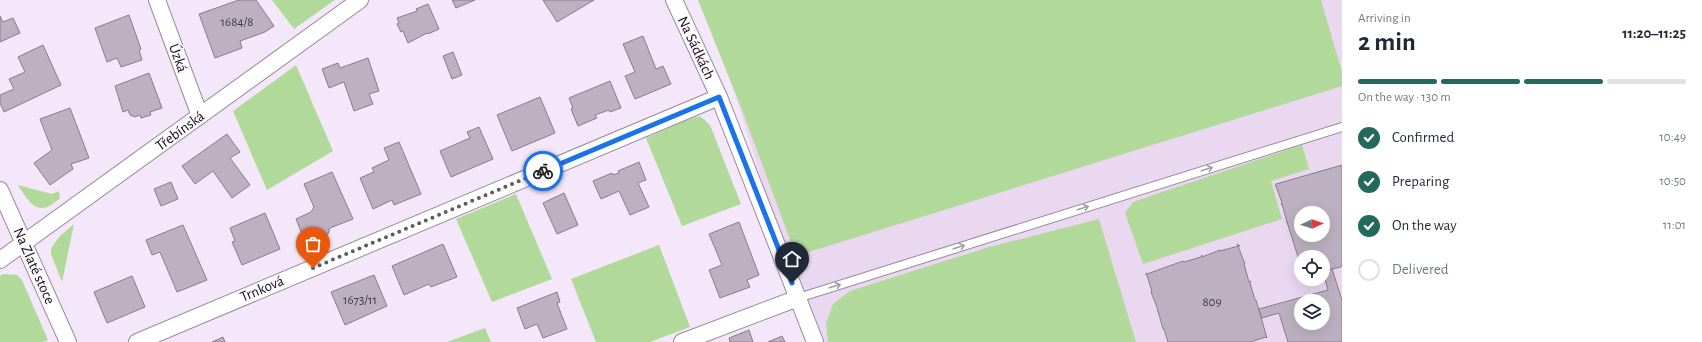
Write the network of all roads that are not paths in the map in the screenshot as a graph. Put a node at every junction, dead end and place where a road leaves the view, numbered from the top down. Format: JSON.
{"nodes":[{"id":1,"x":156,"y":0,"type":"edge"},
{"id":2,"x":360,"y":0,"type":"edge"},
{"id":3,"x":674,"y":0,"type":"edge"},
{"id":4,"x":719,"y":97,"type":"junction"},
{"id":5,"x":200,"y":116,"type":"junction"},
{"id":6,"x":1342,"y":127,"type":"edge"},
{"id":7,"x":0,"y":190,"type":"edge"},
{"id":8,"x":25,"y":244,"type":"junction"},
{"id":9,"x":0,"y":260,"type":"edge"},
{"id":10,"x":798,"y":298,"type":"junction"},
{"id":11,"x":68,"y":342,"type":"edge"},
{"id":12,"x":137,"y":342,"type":"edge"},
{"id":13,"x":682,"y":342,"type":"edge"},
{"id":14,"x":815,"y":342,"type":"edge"}],
"edges":[{"from":1,"to":5,"type":"street","name":"Úzká"},
{"from":2,"to":5,"type":"street","name":"Třebínská"},
{"from":3,"to":4,"type":"street","name":"Na Sádkách"},
{"from":4,"to":10,"type":"street","name":"Na Sádkách"},
{"from":4,"to":12,"type":"street","name":"Trnková"},
{"from":5,"to":8,"type":"street","name":"Třebínská"},
{"from":10,"to":6,"type":"lane","one_way":true},
{"from":7,"to":8,"type":"street","name":"Na Zlaté stoce"},
{"from":8,"to":9,"type":"street","name":"Třebínská"},
{"from":8,"to":11,"type":"street","name":"Na Zlaté stoce"},
{"from":10,"to":13,"type":"street"},
{"from":10,"to":14,"type":"street","name":"Na Sádkách"}]}
